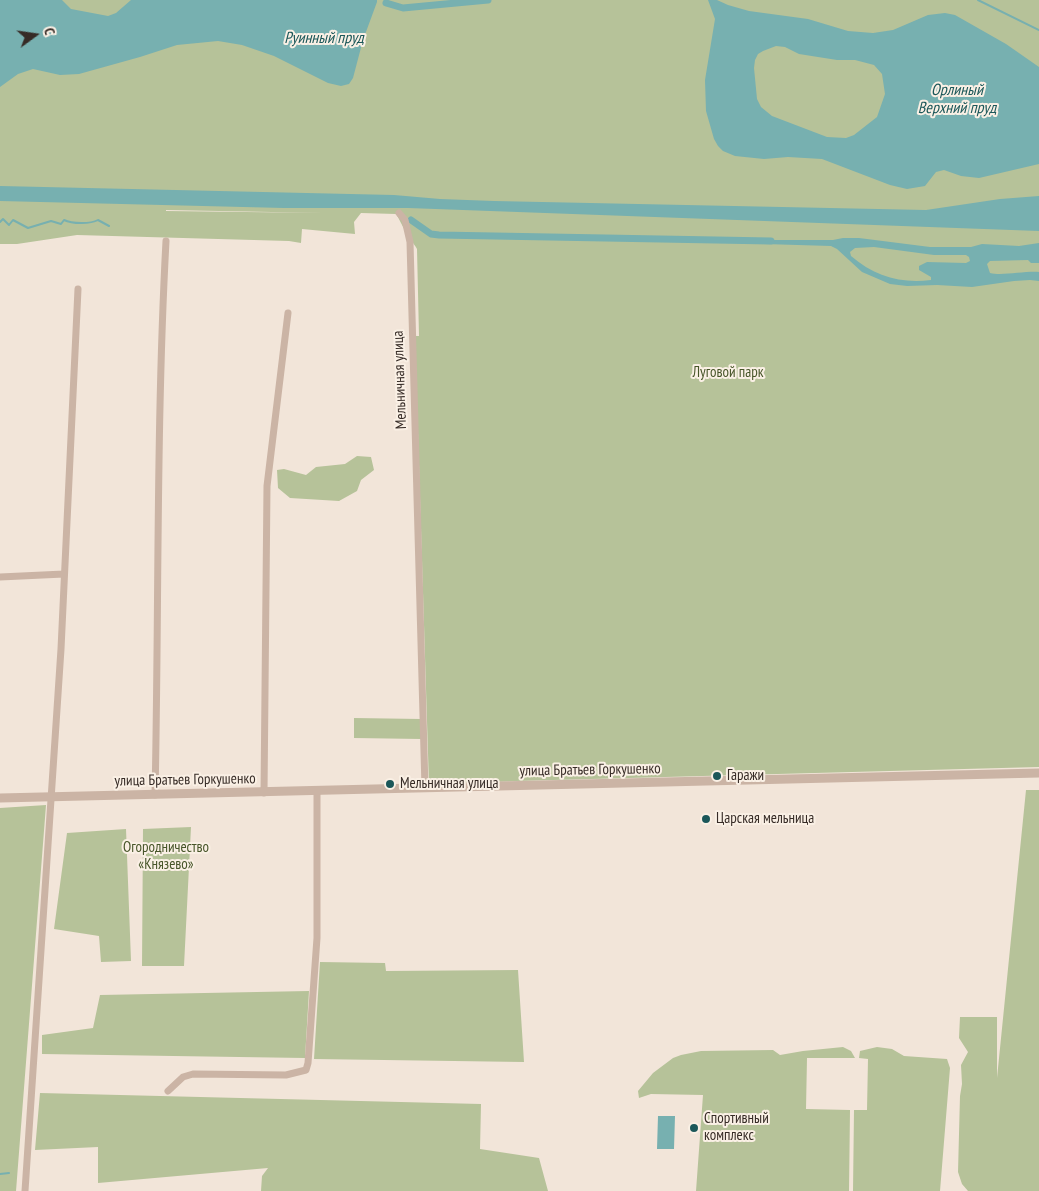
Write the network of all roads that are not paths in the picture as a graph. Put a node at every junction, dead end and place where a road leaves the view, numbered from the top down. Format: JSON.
{"nodes":[{"id":1,"x":399,"y":213,"type":"dead end"},
{"id":2,"x":166,"y":241,"type":"dead end"},
{"id":3,"x":78,"y":289,"type":"dead end"},
{"id":4,"x":288,"y":313,"type":"dead end"},
{"id":5,"x":64,"y":574,"type":"junction"},
{"id":6,"x":0,"y":577,"type":"edge"},
{"id":7,"x":1039,"y":773,"type":"edge"},
{"id":8,"x":425,"y":788,"type":"junction"},
{"id":9,"x":317,"y":792,"type":"junction"},
{"id":10,"x":264,"y":793,"type":"junction"},
{"id":11,"x":156,"y":795,"type":"junction"},
{"id":12,"x":49,"y":797,"type":"junction"},
{"id":13,"x":0,"y":798,"type":"edge"},
{"id":14,"x":168,"y":1091,"type":"dead end"},
{"id":15,"x":25,"y":1191,"type":"edge"}],
"edges":[{"from":1,"to":8,"type":"street","name":"Мельничная улица"},
{"from":2,"to":11,"type":"street"},
{"from":3,"to":5,"type":"street"},
{"from":4,"to":10,"type":"street"},
{"from":5,"to":6,"type":"street"},
{"from":5,"to":12,"type":"street"},
{"from":7,"to":8,"type":"street","name":"улица Братьев Горкушенко"},
{"from":8,"to":9,"type":"street","name":"улица Братьев Горкушенко"},
{"from":9,"to":10,"type":"street","name":"улица Братьев Горкушенко"},
{"from":9,"to":14,"type":"street"},
{"from":10,"to":11,"type":"street","name":"улица Братьев Горкушенко"},
{"from":11,"to":12,"type":"street","name":"улица Братьев Горкушенко"},
{"from":12,"to":13,"type":"street","name":"улица Братьев Горкушенко"},
{"from":12,"to":15,"type":"street"}]}
